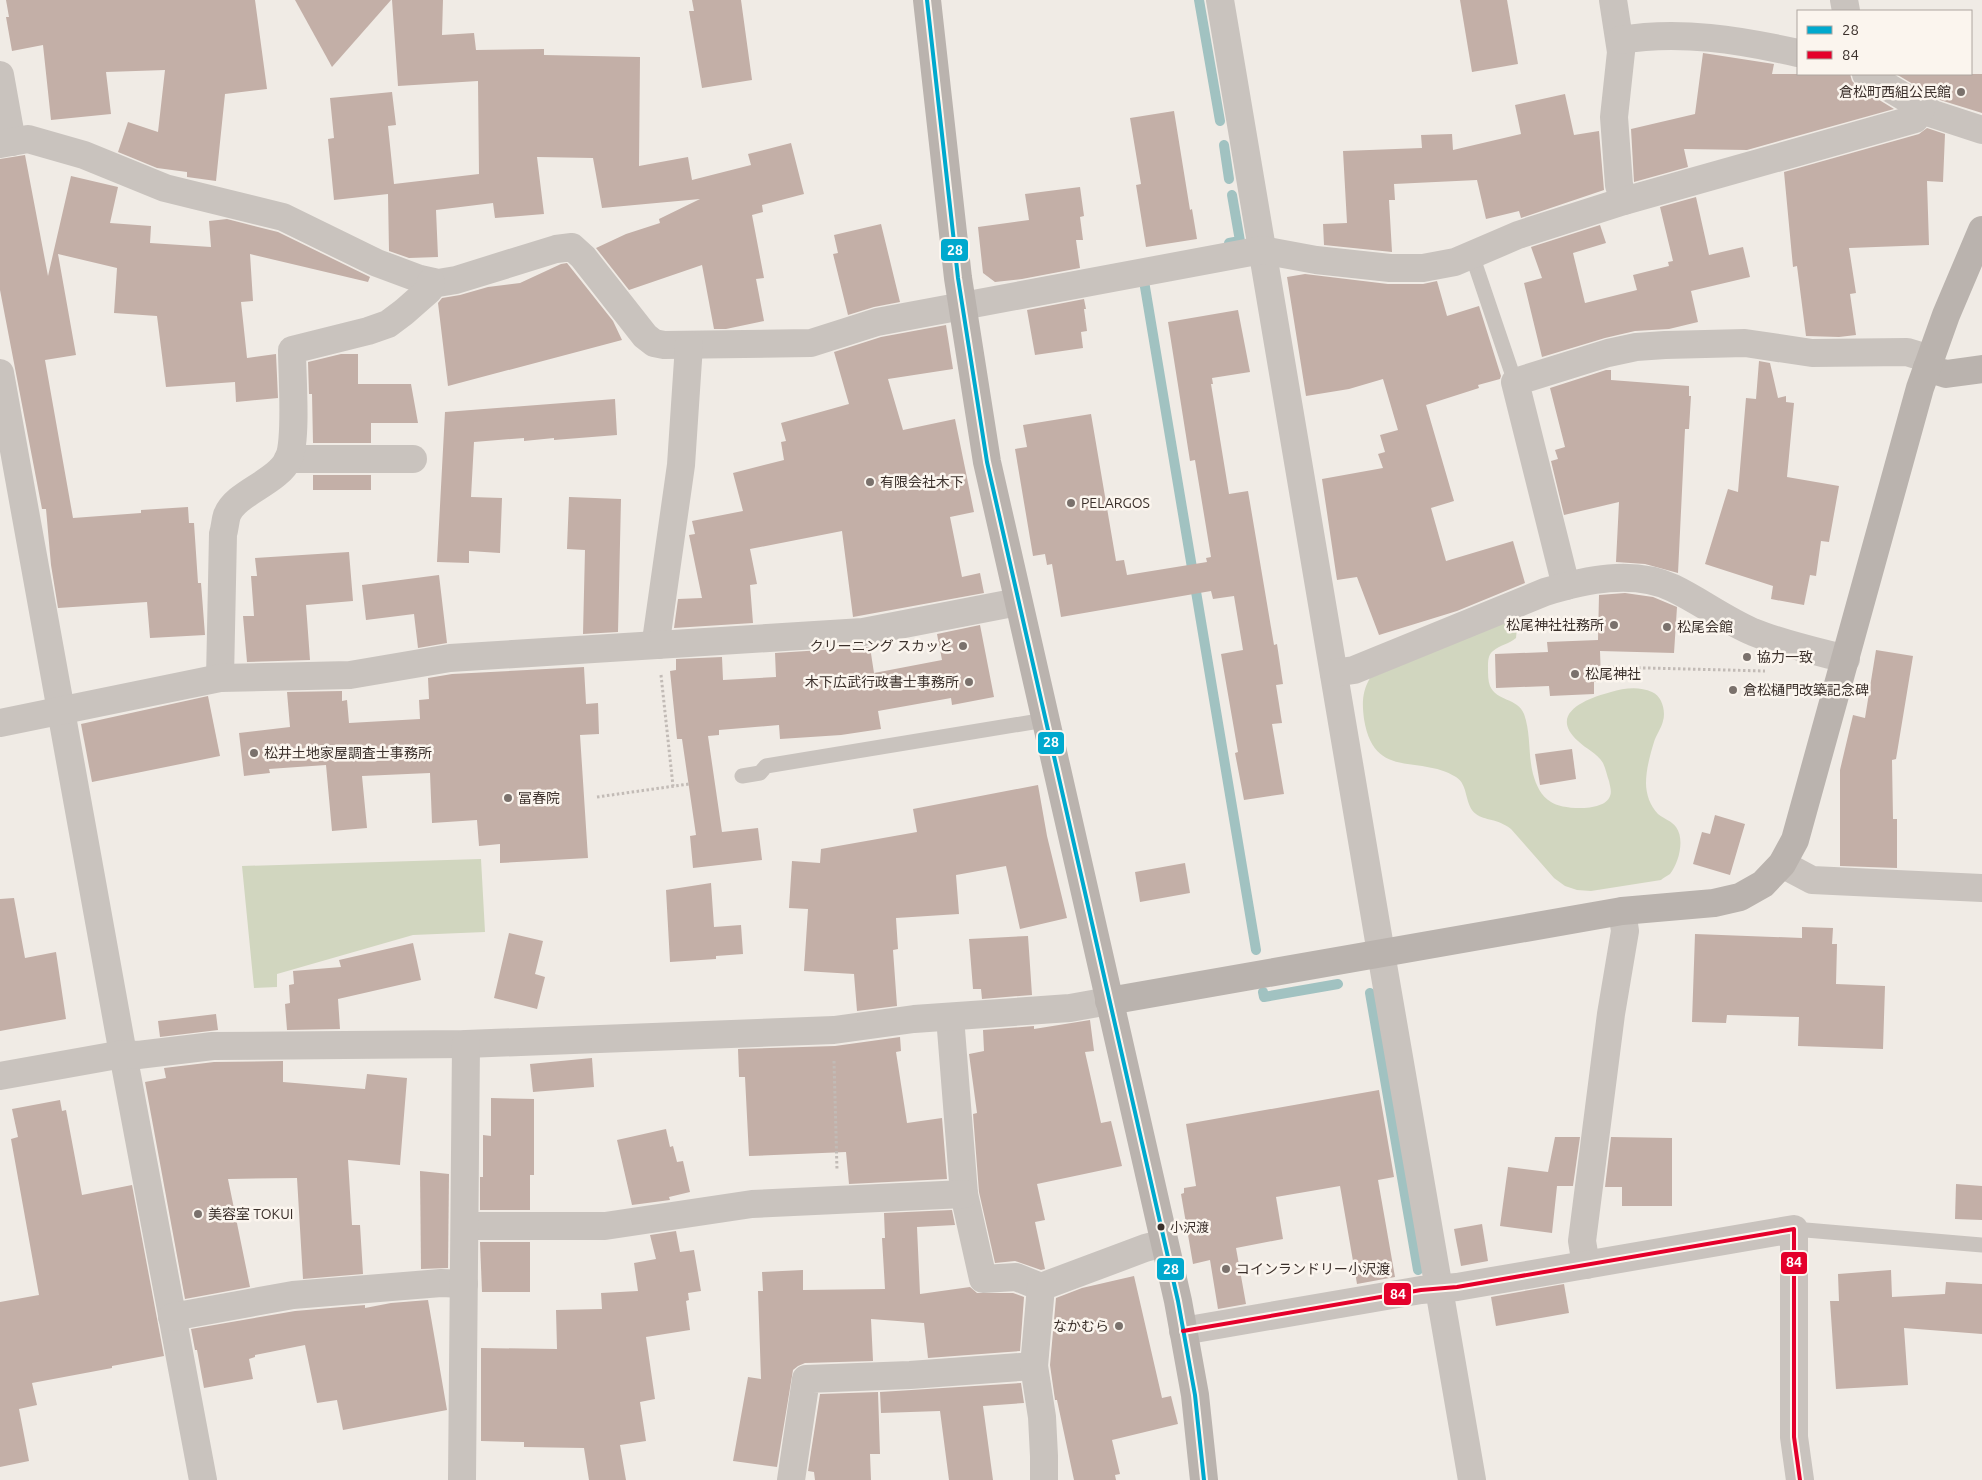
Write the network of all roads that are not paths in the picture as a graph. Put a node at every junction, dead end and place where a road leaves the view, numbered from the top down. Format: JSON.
{"nodes":[{"id":1,"x":927,"y":0,"type":"edge"},
{"id":2,"x":1220,"y":0,"type":"edge"},
{"id":3,"x":1613,"y":0,"type":"edge"},
{"id":4,"x":1620,"y":40,"type":"junction"},
{"id":5,"x":1797,"y":53,"type":"edge"},
{"id":6,"x":0,"y":75,"type":"edge"},
{"id":7,"x":1868,"y":75,"type":"edge"},
{"id":8,"x":1922,"y":108,"type":"junction"},
{"id":9,"x":1982,"y":130,"type":"edge"},
{"id":10,"x":6,"y":143,"type":"edge"},
{"id":11,"x":1624,"y":202,"type":"junction"},
{"id":12,"x":1982,"y":230,"type":"edge"},
{"id":13,"x":1262,"y":250,"type":"junction"},
{"id":14,"x":1472,"y":255,"type":"junction"},
{"id":15,"x":430,"y":282,"type":"junction"},
{"id":16,"x":962,"y":305,"type":"junction"},
{"id":17,"x":689,"y":345,"type":"junction"},
{"id":18,"x":1928,"y":364,"type":"junction"},
{"id":19,"x":1982,"y":369,"type":"edge"},
{"id":20,"x":0,"y":373,"type":"edge"},
{"id":21,"x":1515,"y":382,"type":"junction"},
{"id":22,"x":288,"y":459,"type":"junction"},
{"id":23,"x":413,"y":459,"type":"dead end"},
{"id":24,"x":1566,"y":586,"type":"junction"},
{"id":25,"x":1018,"y":602,"type":"junction"},
{"id":26,"x":658,"y":645,"type":"junction"},
{"id":27,"x":1846,"y":659,"type":"junction"},
{"id":28,"x":1334,"y":673,"type":"junction"},
{"id":29,"x":220,"y":678,"type":"junction"},
{"id":30,"x":61,"y":711,"type":"junction"},
{"id":31,"x":1045,"y":720,"type":"junction"},
{"id":32,"x":0,"y":723,"type":"edge"},
{"id":33,"x":742,"y":776,"type":"dead end"},
{"id":34,"x":1782,"y":864,"type":"junction"},
{"id":35,"x":1982,"y":888,"type":"edge"},
{"id":36,"x":1622,"y":911,"type":"junction"},
{"id":37,"x":1381,"y":953,"type":"junction"},
{"id":38,"x":1109,"y":1001,"type":"junction"},
{"id":39,"x":950,"y":1017,"type":"junction"},
{"id":40,"x":466,"y":1044,"type":"junction"},
{"id":41,"x":123,"y":1054,"type":"junction"},
{"id":42,"x":0,"y":1076,"type":"edge"},
{"id":43,"x":964,"y":1194,"type":"junction"},
{"id":44,"x":464,"y":1226,"type":"junction"},
{"id":45,"x":1794,"y":1229,"type":"junction"},
{"id":46,"x":1164,"y":1243,"type":"junction"},
{"id":47,"x":1982,"y":1245,"type":"edge"},
{"id":48,"x":1586,"y":1265,"type":"junction"},
{"id":49,"x":464,"y":1284,"type":"junction"},
{"id":50,"x":1040,"y":1287,"type":"junction"},
{"id":51,"x":1439,"y":1288,"type":"junction"},
{"id":52,"x":172,"y":1317,"type":"junction"},
{"id":53,"x":1183,"y":1331,"type":"junction"},
{"id":54,"x":1034,"y":1366,"type":"junction"},
{"id":55,"x":202,"y":1480,"type":"edge"},
{"id":56,"x":462,"y":1480,"type":"edge"},
{"id":57,"x":791,"y":1480,"type":"edge"},
{"id":58,"x":1044,"y":1480,"type":"edge"},
{"id":59,"x":1204,"y":1480,"type":"edge"},
{"id":60,"x":1472,"y":1480,"type":"edge"},
{"id":61,"x":1800,"y":1480,"type":"edge"}],
"edges":[{"from":1,"to":16,"type":"main road"},
{"from":2,"to":13,"type":"street"},
{"from":3,"to":4,"type":"street"},
{"from":4,"to":5,"type":"street"},
{"from":4,"to":11,"type":"street"},
{"from":6,"to":10,"type":"street"},
{"from":7,"to":8,"type":"street"},
{"from":8,"to":9,"type":"street"},
{"from":8,"to":11,"type":"street"},
{"from":10,"to":15,"type":"street"},
{"from":11,"to":14,"type":"street"},
{"from":12,"to":18,"type":"main road"},
{"from":13,"to":14,"type":"street"},
{"from":13,"to":16,"type":"street"},
{"from":13,"to":28,"type":"street"},
{"from":14,"to":21,"type":"lane"},
{"from":15,"to":17,"type":"street"},
{"from":15,"to":22,"type":"street"},
{"from":16,"to":17,"type":"street"},
{"from":16,"to":25,"type":"main road"},
{"from":17,"to":26,"type":"street"},
{"from":18,"to":19,"type":"main road"},
{"from":18,"to":21,"type":"street"},
{"from":18,"to":27,"type":"main road"},
{"from":20,"to":30,"type":"street"},
{"from":21,"to":24,"type":"street"},
{"from":22,"to":23,"type":"street"},
{"from":22,"to":29,"type":"street"},
{"from":24,"to":27,"type":"street"},
{"from":24,"to":28,"type":"street"},
{"from":25,"to":26,"type":"street"},
{"from":25,"to":31,"type":"main road"},
{"from":26,"to":29,"type":"street"},
{"from":27,"to":34,"type":"main road"},
{"from":28,"to":37,"type":"street"},
{"from":29,"to":30,"type":"street"},
{"from":30,"to":32,"type":"street"},
{"from":30,"to":41,"type":"street"},
{"from":31,"to":33,"type":"lane"},
{"from":31,"to":38,"type":"main road"},
{"from":34,"to":35,"type":"street"},
{"from":34,"to":36,"type":"main road"},
{"from":36,"to":37,"type":"main road"},
{"from":36,"to":48,"type":"street"},
{"from":37,"to":38,"type":"main road"},
{"from":37,"to":51,"type":"street"},
{"from":38,"to":39,"type":"street"},
{"from":38,"to":46,"type":"main road"},
{"from":39,"to":40,"type":"street"},
{"from":39,"to":43,"type":"street"},
{"from":40,"to":41,"type":"street"},
{"from":40,"to":44,"type":"street"},
{"from":41,"to":42,"type":"street"},
{"from":41,"to":52,"type":"street"},
{"from":43,"to":44,"type":"street"},
{"from":43,"to":50,"type":"street"},
{"from":44,"to":49,"type":"street"},
{"from":45,"to":47,"type":"lane"},
{"from":45,"to":48,"type":"street"},
{"from":45,"to":61,"type":"street"},
{"from":46,"to":50,"type":"street"},
{"from":46,"to":53,"type":"main road"},
{"from":48,"to":51,"type":"street"},
{"from":49,"to":52,"type":"street"},
{"from":49,"to":56,"type":"street"},
{"from":50,"to":54,"type":"street"},
{"from":51,"to":53,"type":"street"},
{"from":51,"to":60,"type":"street"},
{"from":52,"to":55,"type":"street"},
{"from":53,"to":59,"type":"main road"},
{"from":54,"to":57,"type":"street"},
{"from":54,"to":58,"type":"street"}]}
